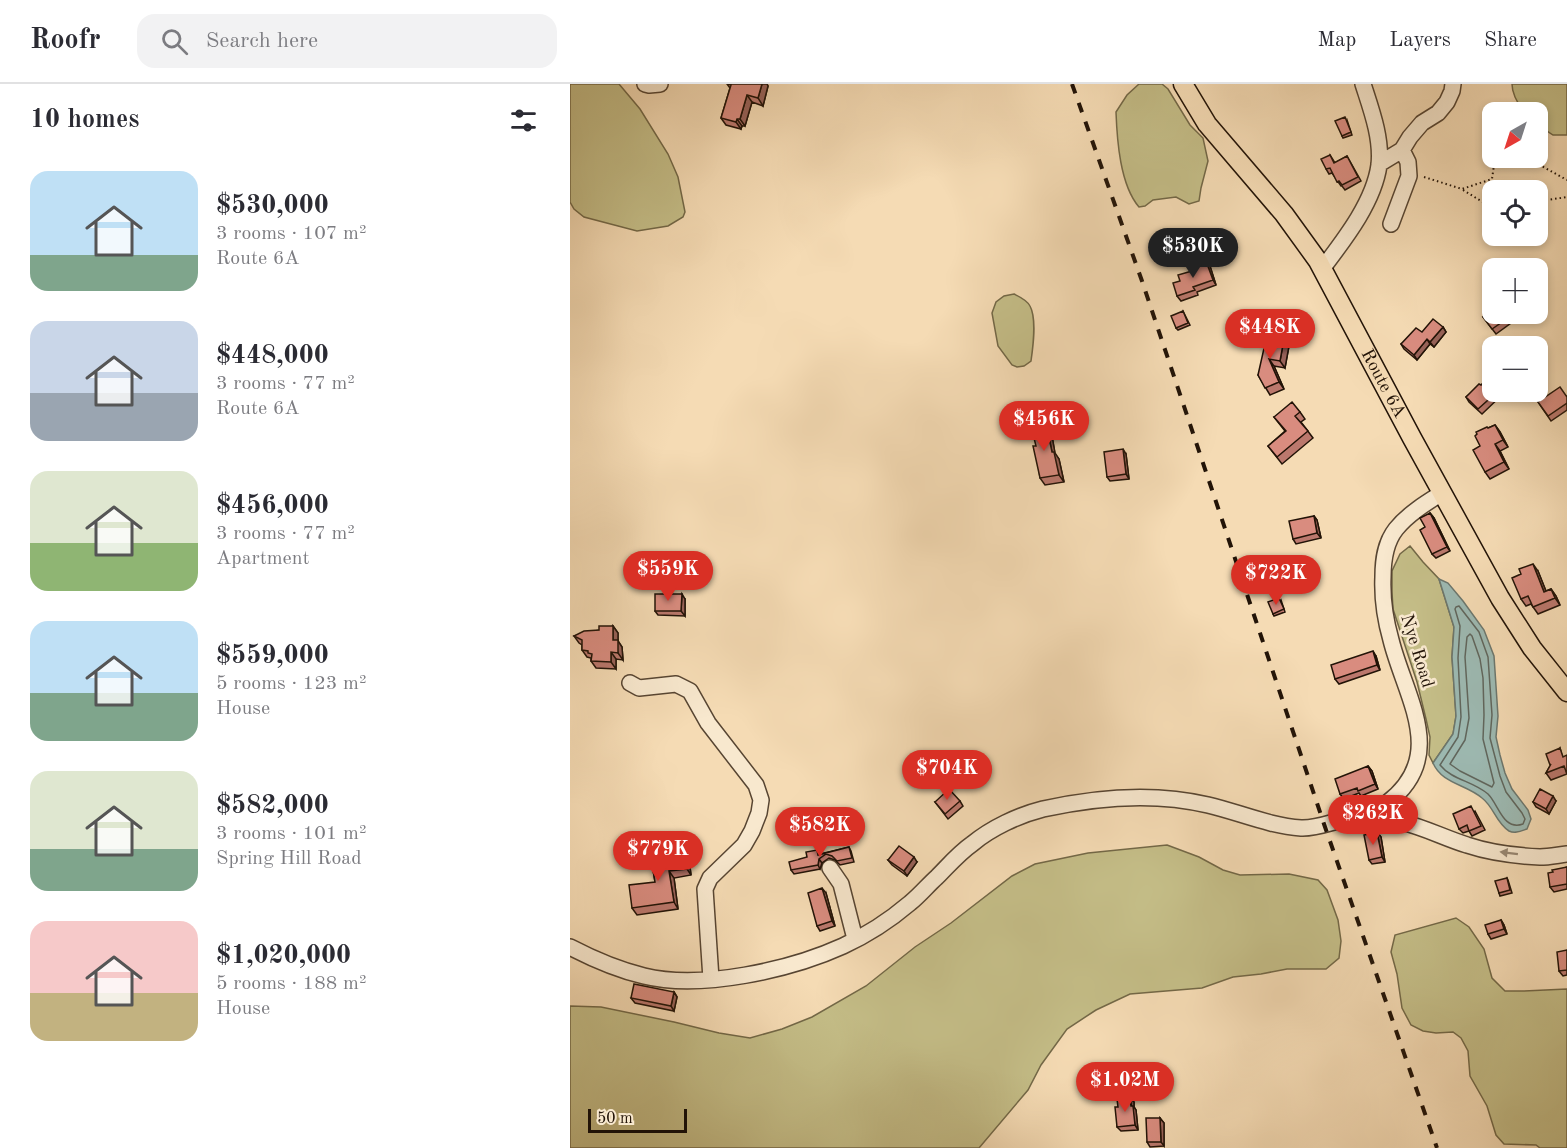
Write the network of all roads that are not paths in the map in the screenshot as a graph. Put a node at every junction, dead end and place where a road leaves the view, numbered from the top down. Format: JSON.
{"nodes":[{"id":1,"x":645,"y":84,"type":"edge"},
{"id":2,"x":660,"y":84,"type":"edge"},
{"id":3,"x":1183,"y":84,"type":"edge"},
{"id":4,"x":1364,"y":84,"type":"edge"},
{"id":5,"x":1453,"y":84,"type":"edge"},
{"id":6,"x":1401,"y":150,"type":"junction"},
{"id":7,"x":1379,"y":164,"type":"junction"},
{"id":8,"x":1391,"y":224,"type":"dead end"},
{"id":9,"x":1323,"y":269,"type":"junction"},
{"id":10,"x":1442,"y":493,"type":"junction"},
{"id":11,"x":630,"y":683,"type":"dead end"},
{"id":12,"x":1567,"y":692,"type":"edge"},
{"id":13,"x":1358,"y":817,"type":"junction"},
{"id":14,"x":1567,"y":854,"type":"edge"},
{"id":15,"x":830,"y":868,"type":"dead end"},
{"id":16,"x":855,"y":939,"type":"junction"},
{"id":17,"x":570,"y":947,"type":"edge"},
{"id":18,"x":711,"y":979,"type":"junction"}],
"edges":[{"from":1,"to":2,"type":"street"},
{"from":3,"to":9,"type":"main road","name":"Route 6A"},
{"from":4,"to":7,"type":"street"},
{"from":5,"to":6,"type":"street"},
{"from":6,"to":7,"type":"street"},
{"from":6,"to":8,"type":"street"},
{"from":7,"to":9,"type":"street"},
{"from":9,"to":10,"type":"main road","name":"Route 6A"},
{"from":10,"to":12,"type":"main road","name":"Route 6A"},
{"from":10,"to":13,"type":"street","name":"Nye Road"},
{"from":11,"to":18,"type":"street"},
{"from":14,"to":13,"type":"street","one_way":true},
{"from":13,"to":16,"type":"street"},
{"from":15,"to":16,"type":"street"},
{"from":16,"to":18,"type":"street"},
{"from":17,"to":18,"type":"street"}]}
